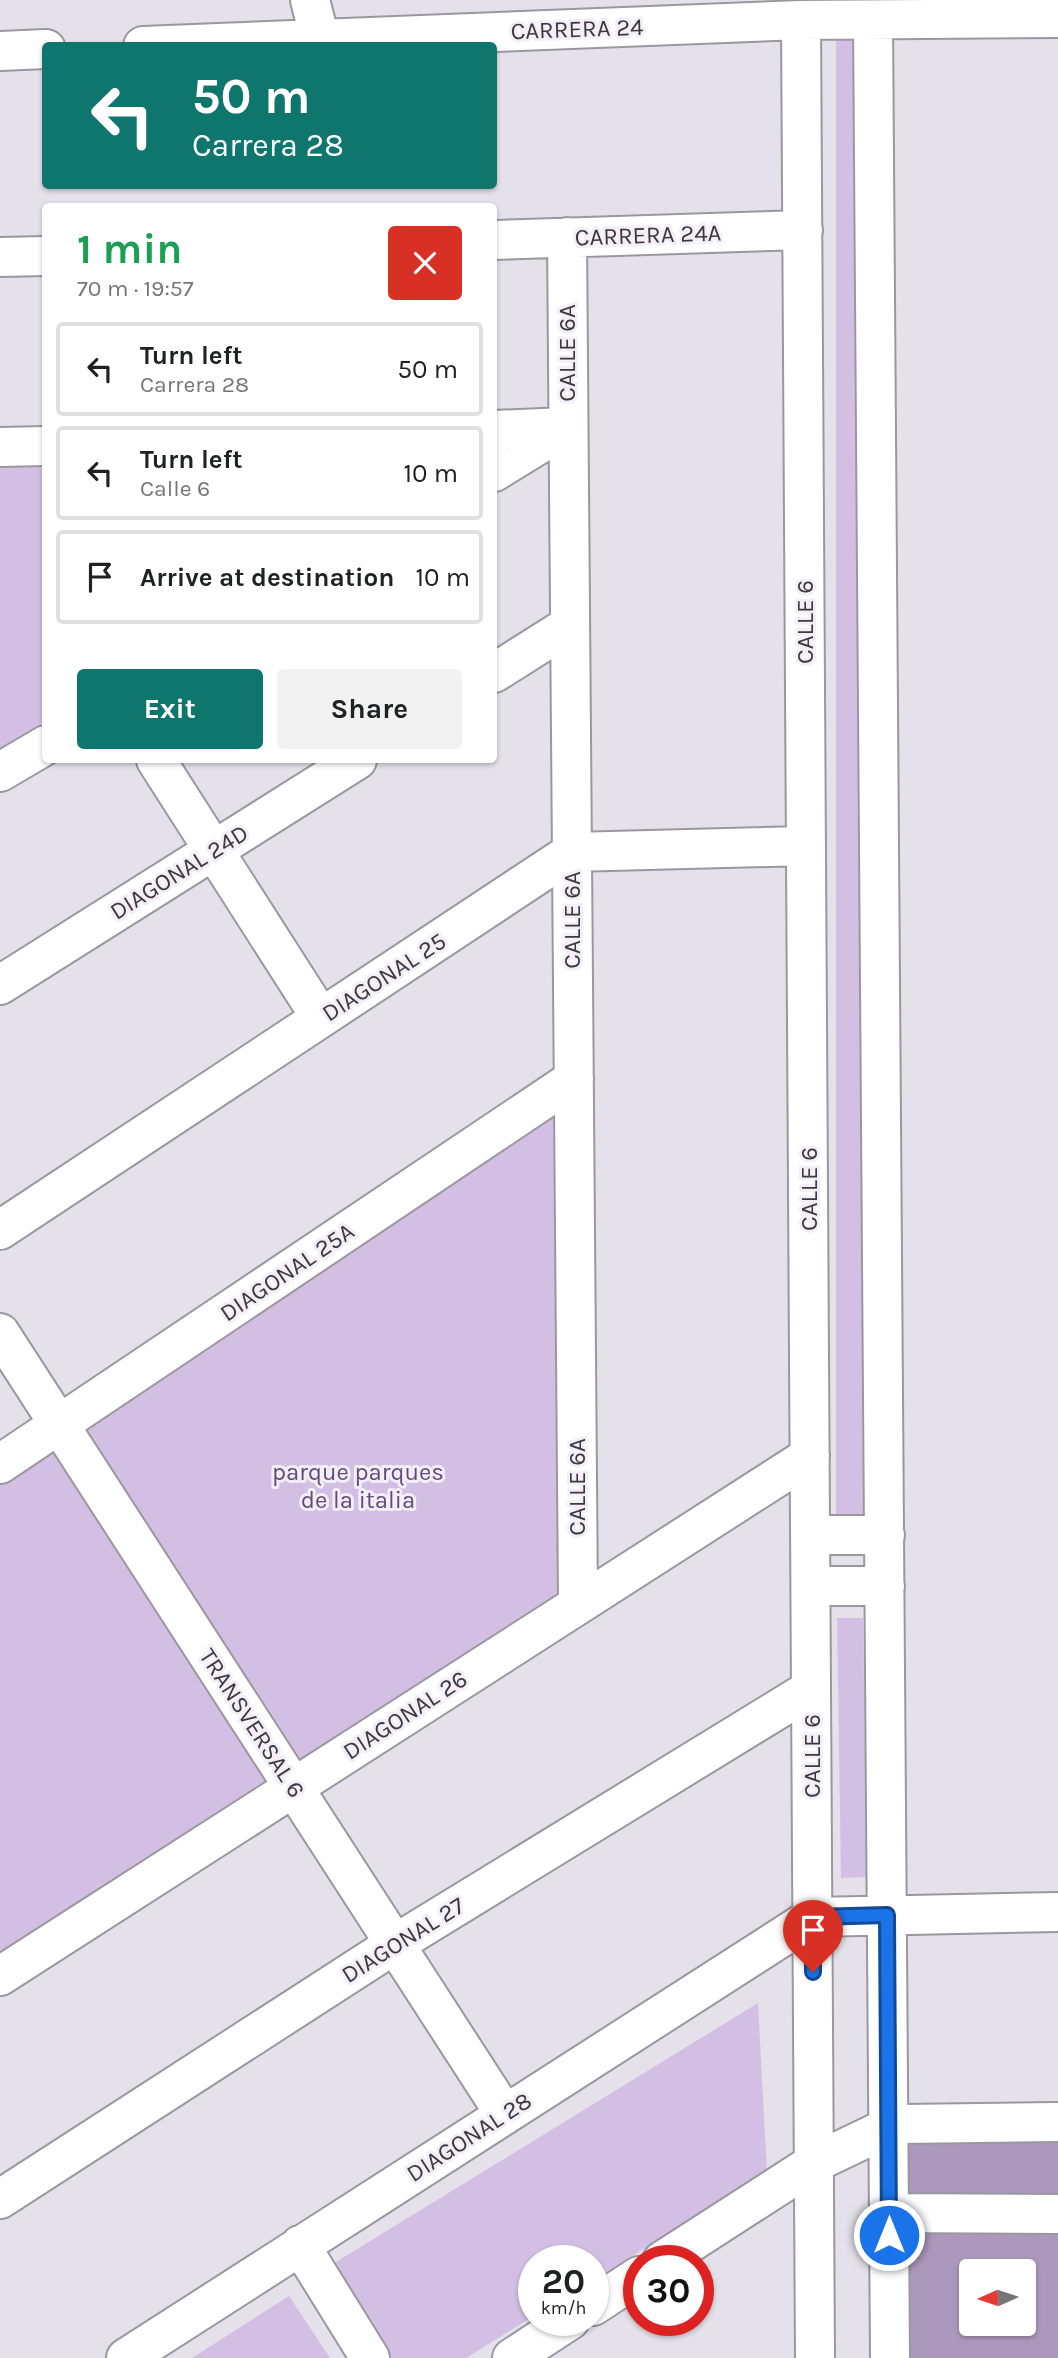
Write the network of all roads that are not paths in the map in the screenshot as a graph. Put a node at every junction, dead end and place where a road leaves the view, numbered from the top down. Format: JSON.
{"nodes":[{"id":1,"x":310,"y":0,"type":"edge"},
{"id":2,"x":1058,"y":19,"type":"edge"},
{"id":3,"x":801,"y":20,"type":"junction"},
{"id":4,"x":873,"y":21,"type":"junction"},
{"id":5,"x":320,"y":39,"type":"junction"},
{"id":6,"x":244,"y":42,"type":"edge"},
{"id":7,"x":42,"y":49,"type":"edge"},
{"id":8,"x":0,"y":51,"type":"edge"},
{"id":9,"x":803,"y":230,"type":"junction"},
{"id":10,"x":567,"y":237,"type":"junction"},
{"id":11,"x":497,"y":240,"type":"edge"},
{"id":12,"x":42,"y":256,"type":"edge"},
{"id":13,"x":0,"y":257,"type":"edge"},
{"id":14,"x":567,"y":427,"type":"junction"},
{"id":15,"x":497,"y":430,"type":"edge"},
{"id":16,"x":42,"y":446,"type":"edge"},
{"id":17,"x":0,"y":447,"type":"edge"},
{"id":18,"x":497,"y":470,"type":"edge"},
{"id":19,"x":570,"y":625,"type":"junction"},
{"id":20,"x":497,"y":671,"type":"edge"},
{"id":21,"x":42,"y":747,"type":"edge"},
{"id":22,"x":158,"y":763,"type":"edge"},
{"id":23,"x":352,"y":763,"type":"edge"},
{"id":24,"x":0,"y":772,"type":"edge"},
{"id":25,"x":806,"y":846,"type":"junction"},
{"id":26,"x":214,"y":850,"type":"junction"},
{"id":27,"x":572,"y":852,"type":"junction"},
{"id":28,"x":0,"y":985,"type":"edge"},
{"id":29,"x":321,"y":1018,"type":"junction"},
{"id":30,"x":574,"y":1079,"type":"junction"},
{"id":31,"x":0,"y":1230,"type":"edge"},
{"id":32,"x":0,"y":1333,"type":"edge"},
{"id":33,"x":60,"y":1425,"type":"junction"},
{"id":34,"x":810,"y":1456,"type":"junction"},
{"id":35,"x":0,"y":1464,"type":"edge"},
{"id":36,"x":811,"y":1535,"type":"junction"},
{"id":37,"x":885,"y":1535,"type":"junction"},
{"id":38,"x":811,"y":1586,"type":"junction"},
{"id":39,"x":885,"y":1586,"type":"junction"},
{"id":40,"x":578,"y":1603,"type":"junction"},
{"id":41,"x":811,"y":1689,"type":"junction"},
{"id":42,"x":293,"y":1786,"type":"junction"},
{"id":43,"x":1058,"y":1912,"type":"edge"},
{"id":44,"x":887,"y":1915,"type":"junction"},
{"id":45,"x":813,"y":1917,"type":"junction"},
{"id":46,"x":395,"y":1944,"type":"junction"},
{"id":47,"x":0,"y":1976,"type":"edge"},
{"id":48,"x":505,"y":2113,"type":"junction"},
{"id":49,"x":1058,"y":2122,"type":"edge"},
{"id":50,"x":888,"y":2127,"type":"junction"},
{"id":51,"x":814,"y":2163,"type":"junction"},
{"id":52,"x":0,"y":2199,"type":"edge"},
{"id":53,"x":889,"y":2213,"type":"junction"},
{"id":54,"x":1058,"y":2214,"type":"edge"},
{"id":55,"x":300,"y":2245,"type":"junction"},
{"id":56,"x":687,"y":2245,"type":"edge"},
{"id":57,"x":546,"y":2336,"type":"edge"},
{"id":58,"x":126,"y":2358,"type":"edge"},
{"id":59,"x":370,"y":2358,"type":"edge"},
{"id":60,"x":512,"y":2358,"type":"edge"},
{"id":61,"x":815,"y":2358,"type":"edge"},
{"id":62,"x":890,"y":2358,"type":"edge"}],
"edges":[{"from":1,"to":5,"type":"street"},
{"from":2,"to":4,"type":"street","name":"CARRERA 24"},
{"from":3,"to":4,"type":"street","name":"CARRERA 24"},
{"from":3,"to":5,"type":"street","name":"CARRERA 24"},
{"from":3,"to":9,"type":"street","name":"CALLE 6"},
{"from":4,"to":37,"type":"street"},
{"from":5,"to":6,"type":"street","name":"CARRERA 24"},
{"from":7,"to":8,"type":"street"},
{"from":9,"to":10,"type":"street","name":"CARRERA 24A"},
{"from":9,"to":25,"type":"street","name":"CALLE 6"},
{"from":10,"to":11,"type":"street","name":"CARRERA 24A"},
{"from":10,"to":14,"type":"street","name":"CALLE 6A"},
{"from":12,"to":13,"type":"street"},
{"from":14,"to":15,"type":"street"},
{"from":14,"to":18,"type":"street"},
{"from":14,"to":19,"type":"street","name":"CALLE 6A"},
{"from":16,"to":17,"type":"street"},
{"from":19,"to":20,"type":"street"},
{"from":19,"to":27,"type":"street","name":"CALLE 6A"},
{"from":21,"to":24,"type":"street"},
{"from":22,"to":26,"type":"street"},
{"from":23,"to":26,"type":"street","name":"DIAGONAL 24D"},
{"from":25,"to":27,"type":"street"},
{"from":25,"to":34,"type":"street","name":"CALLE 6"},
{"from":26,"to":28,"type":"street","name":"DIAGONAL 24D"},
{"from":26,"to":29,"type":"street"},
{"from":27,"to":29,"type":"street","name":"DIAGONAL 25"},
{"from":27,"to":30,"type":"street","name":"CALLE 6A"},
{"from":29,"to":31,"type":"street","name":"DIAGONAL 25"},
{"from":30,"to":33,"type":"street","name":"DIAGONAL 25A"},
{"from":30,"to":40,"type":"street","name":"CALLE 6A"},
{"from":32,"to":33,"type":"street","name":"TRANSVERSAL 6"},
{"from":33,"to":35,"type":"street","name":"DIAGONAL 25A"},
{"from":33,"to":42,"type":"street","name":"TRANSVERSAL 6"},
{"from":34,"to":36,"type":"street","name":"CALLE 6"},
{"from":34,"to":40,"type":"street","name":"DIAGONAL 26"},
{"from":36,"to":37,"type":"street"},
{"from":36,"to":38,"type":"street","name":"CALLE 6"},
{"from":37,"to":39,"type":"street"},
{"from":38,"to":39,"type":"street"},
{"from":38,"to":41,"type":"street","name":"CALLE 6"},
{"from":39,"to":44,"type":"street"},
{"from":40,"to":42,"type":"street","name":"DIAGONAL 26"},
{"from":41,"to":45,"type":"street","name":"CALLE 6"},
{"from":41,"to":46,"type":"street","name":"DIAGONAL 27"},
{"from":42,"to":46,"type":"street","name":"TRANSVERSAL 6"},
{"from":42,"to":47,"type":"street","name":"DIAGONAL 26"},
{"from":43,"to":44,"type":"street"},
{"from":44,"to":45,"type":"street"},
{"from":44,"to":50,"type":"street"},
{"from":45,"to":48,"type":"street","name":"DIAGONAL 28"},
{"from":45,"to":51,"type":"street","name":"CALLE 6"},
{"from":46,"to":48,"type":"street","name":"TRANSVERSAL 6"},
{"from":46,"to":52,"type":"street","name":"DIAGONAL 27"},
{"from":48,"to":55,"type":"street","name":"DIAGONAL 28"},
{"from":49,"to":50,"type":"street"},
{"from":50,"to":51,"type":"street"},
{"from":50,"to":53,"type":"street"},
{"from":51,"to":56,"type":"street"},
{"from":51,"to":61,"type":"street","name":"CALLE 6"},
{"from":53,"to":54,"type":"street"},
{"from":53,"to":62,"type":"street"},
{"from":55,"to":58,"type":"street","name":"DIAGONAL 28"},
{"from":55,"to":59,"type":"street"},
{"from":57,"to":60,"type":"street"}]}
